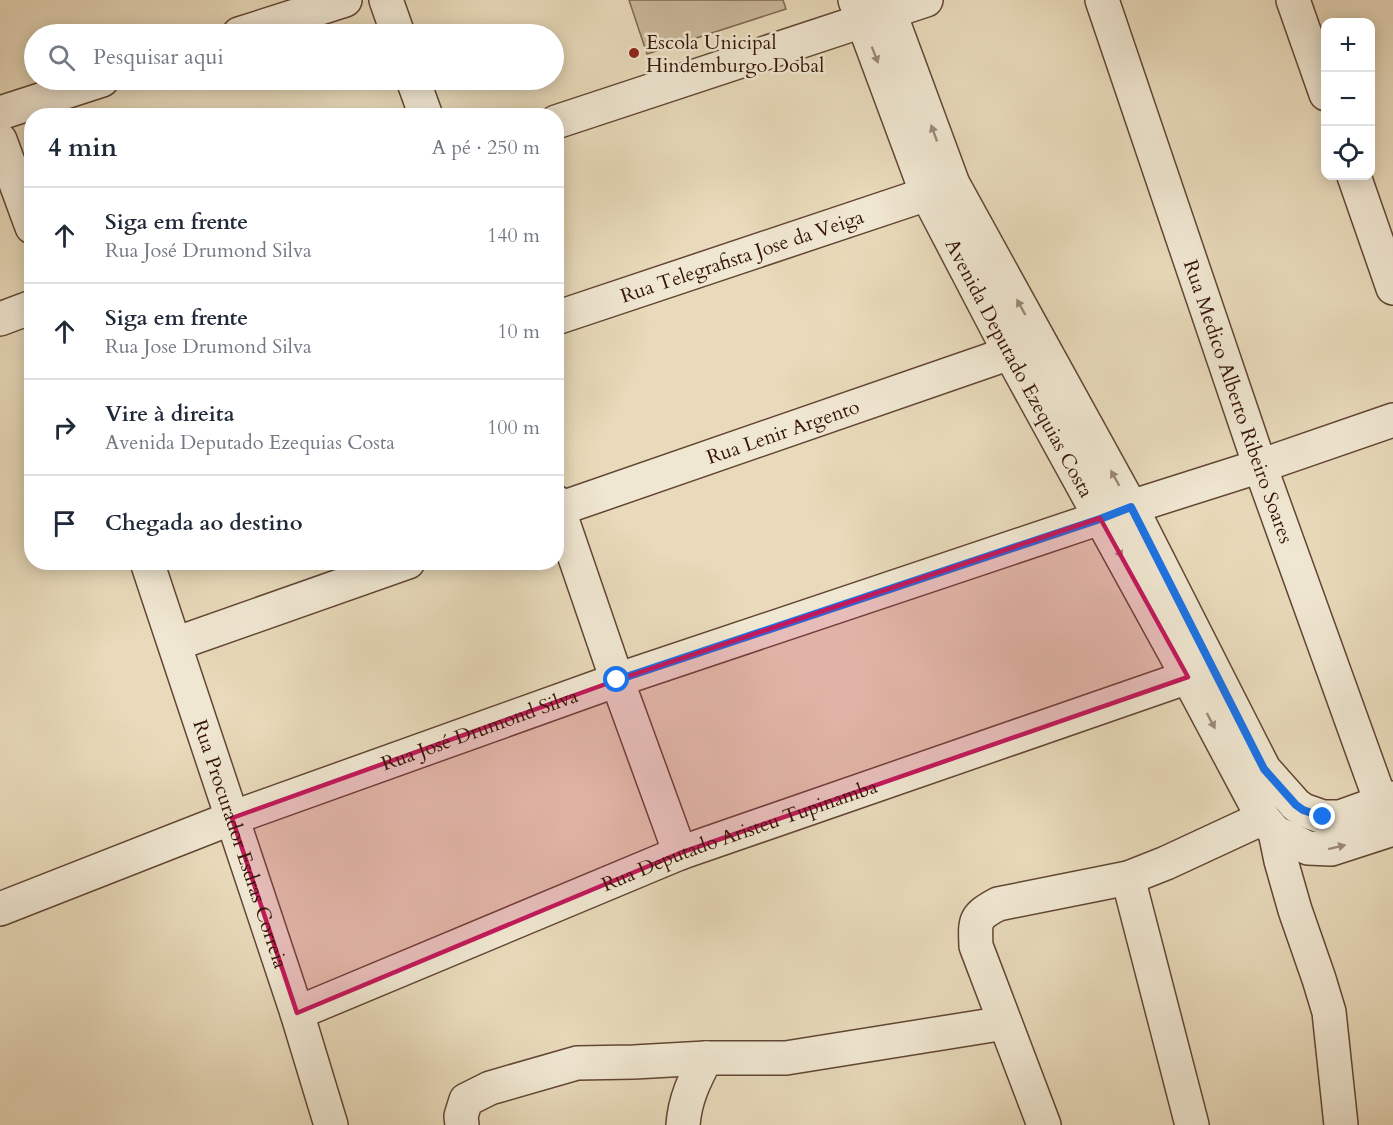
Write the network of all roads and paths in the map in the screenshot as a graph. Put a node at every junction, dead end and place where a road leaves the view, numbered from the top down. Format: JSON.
{"nodes":[{"id":1,"x":345,"y":0,"type":"edge"},
{"id":2,"x":386,"y":0,"type":"edge"},
{"id":3,"x":926,"y":0,"type":"edge"},
{"id":4,"x":1102,"y":0,"type":"edge"},
{"id":5,"x":1293,"y":0,"type":"edge"},
{"id":6,"x":873,"y":8,"type":"edge"},
{"id":7,"x":270,"y":24,"type":"edge"},
{"id":8,"x":394,"y":24,"type":"edge"},
{"id":9,"x":1321,"y":80,"type":"edge"},
{"id":10,"x":71,"y":90,"type":"edge"},
{"id":11,"x":417,"y":90,"type":"edge"},
{"id":12,"x":423,"y":108,"type":"edge"},
{"id":13,"x":0,"y":113,"type":"edge"},
{"id":14,"x":564,"y":119,"type":"edge"},
{"id":15,"x":0,"y":140,"type":"edge"},
{"id":16,"x":1355,"y":180,"type":"edge"},
{"id":17,"x":927,"y":194,"type":"junction"},
{"id":18,"x":24,"y":205,"type":"edge"},
{"id":19,"x":1393,"y":288,"type":"edge"},
{"id":20,"x":24,"y":310,"type":"edge"},
{"id":21,"x":564,"y":315,"type":"edge"},
{"id":22,"x":0,"y":319,"type":"edge"},
{"id":23,"x":1010,"y":353,"type":"junction"},
{"id":24,"x":1393,"y":420,"type":"edge"},
{"id":25,"x":1260,"y":466,"type":"junction"},
{"id":26,"x":564,"y":505,"type":"edge"},
{"id":27,"x":1131,"y":507,"type":"junction"},
{"id":28,"x":1100,"y":519,"type":"junction"},
{"id":29,"x":564,"y":527,"type":"edge"},
{"id":30,"x":150,"y":570,"type":"edge"},
{"id":31,"x":385,"y":570,"type":"edge"},
{"id":32,"x":175,"y":644,"type":"junction"},
{"id":33,"x":1188,"y":677,"type":"junction"},
{"id":34,"x":617,"y":680,"type":"junction"},
{"id":35,"x":1389,"y":810,"type":"edge"},
{"id":36,"x":232,"y":818,"type":"junction"},
{"id":37,"x":1269,"y":825,"type":"junction"},
{"id":38,"x":680,"y":853,"type":"junction"},
{"id":39,"x":1128,"y":878,"type":"junction"},
{"id":40,"x":0,"y":909,"type":"edge"},
{"id":41,"x":297,"y":1013,"type":"junction"},
{"id":42,"x":1005,"y":1023,"type":"junction"},
{"id":43,"x":706,"y":1058,"type":"junction"},
{"id":44,"x":331,"y":1125,"type":"edge"},
{"id":45,"x":462,"y":1125,"type":"edge"},
{"id":46,"x":682,"y":1125,"type":"edge"},
{"id":47,"x":1044,"y":1125,"type":"edge"},
{"id":48,"x":1192,"y":1125,"type":"edge"},
{"id":49,"x":1341,"y":1125,"type":"edge"}],
"edges":[{"from":1,"to":7,"type":"street"},
{"from":2,"to":8,"type":"street"},
{"from":3,"to":6,"type":"street"},
{"from":4,"to":25,"type":"street","name":"Rua Medico Alberto Ribeiro Soares"},
{"from":5,"to":9,"type":"street"},
{"from":6,"to":14,"type":"street"},
{"from":6,"to":17,"type":"street","name":"Avenida Deputado Ezequias Costa","one_way":true},
{"from":27,"to":6,"type":"street","name":"Avenida Deputado Ezequias Costa","one_way":true},
{"from":10,"to":13,"type":"street"},
{"from":11,"to":12,"type":"street"},
{"from":15,"to":18,"type":"street"},
{"from":16,"to":19,"type":"street"},
{"from":17,"to":21,"type":"street","name":"Rua Telegrafista Jose da Veiga"},
{"from":17,"to":23,"type":"street","name":"Avenida Deputado Ezequias Costa"},
{"from":20,"to":22,"type":"street"},
{"from":23,"to":26,"type":"street","name":"Rua Lenir Argento"},
{"from":23,"to":28,"type":"street","name":"Avenida Deputado Ezequias Costa"},
{"from":24,"to":25,"type":"street","name":"Rua José Drumond Silva"},
{"from":25,"to":27,"type":"street","name":"Rua José Drumond Silva"},
{"from":25,"to":35,"type":"street","name":"Rua Medico Alberto Ribeiro Soares"},
{"from":27,"to":28,"type":"street","name":"Rua José Drumond Silva"},
{"from":27,"to":35,"type":"street","name":"Avenida Deputado Ezequias Costa"},
{"from":28,"to":33,"type":"street","name":"Avenida Deputado Ezequias Costa","one_way":true},
{"from":28,"to":34,"type":"street","name":"Rua José Drumond Silva"},
{"from":29,"to":34,"type":"street"},
{"from":30,"to":32,"type":"street","name":"Rua Procurador Esdras Correia"},
{"from":31,"to":32,"type":"street"},
{"from":32,"to":36,"type":"street","name":"Rua Procurador Esdras Correia"},
{"from":33,"to":37,"type":"street","name":"Avenida Deputado Ezequias Costa","one_way":true},
{"from":33,"to":38,"type":"street","name":"Rua Deputado Aristeu Tupinamba"},
{"from":34,"to":36,"type":"street","name":"Rua José Drumond Silva"},
{"from":34,"to":38,"type":"street"},
{"from":37,"to":35,"type":"street","one_way":true},
{"from":36,"to":40,"type":"street","name":"Rua José Drumond Silva"},
{"from":36,"to":41,"type":"street","name":"Rua Procurador Esdras Correia"},
{"from":37,"to":39,"type":"street"},
{"from":37,"to":49,"type":"street","name":"Avenida Deputado Ezequias Costa"},
{"from":38,"to":41,"type":"street","name":"Rua Deputado Aristeu Tupinamba"},
{"from":39,"to":42,"type":"street"},
{"from":39,"to":48,"type":"street"},
{"from":41,"to":44,"type":"street","name":"Rua Procurador Esdras Correia"},
{"from":42,"to":43,"type":"street"},
{"from":42,"to":47,"type":"street"},
{"from":43,"to":45,"type":"street"},
{"from":43,"to":46,"type":"street"}]}
